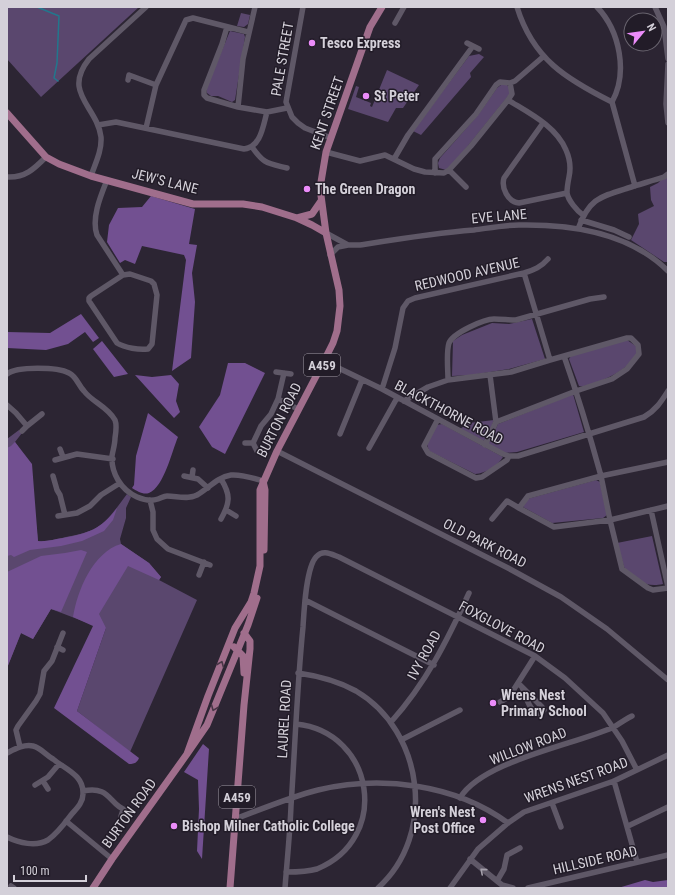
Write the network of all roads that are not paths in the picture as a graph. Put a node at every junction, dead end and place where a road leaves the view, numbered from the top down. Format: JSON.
{"nodes":[{"id":1,"x":146,"y":7,"type":"edge"},
{"id":2,"x":255,"y":7,"type":"edge"},
{"id":3,"x":303,"y":7,"type":"edge"},
{"id":4,"x":382,"y":7,"type":"edge"},
{"id":5,"x":404,"y":7,"type":"edge"},
{"id":6,"x":517,"y":7,"type":"edge"},
{"id":7,"x":596,"y":7,"type":"edge"},
{"id":8,"x":655,"y":7,"type":"edge"},
{"id":9,"x":395,"y":23,"type":"dead end"},
{"id":10,"x":227,"y":27,"type":"junction"},
{"id":11,"x":248,"y":32,"type":"junction"},
{"id":12,"x":468,"y":43,"type":"dead end"},
{"id":13,"x":668,"y":47,"type":"edge"},
{"id":14,"x":544,"y":56,"type":"junction"},
{"id":15,"x":668,"y":59,"type":"edge"},
{"id":16,"x":668,"y":64,"type":"edge"},
{"id":17,"x":128,"y":80,"type":"dead end"},
{"id":18,"x":510,"y":83,"type":"junction"},
{"id":19,"x":156,"y":85,"type":"junction"},
{"id":20,"x":508,"y":100,"type":"junction"},
{"id":21,"x":612,"y":102,"type":"junction"},
{"id":22,"x":238,"y":107,"type":"junction"},
{"id":23,"x":287,"y":108,"type":"junction"},
{"id":24,"x":267,"y":112,"type":"junction"},
{"id":25,"x":7,"y":113,"type":"edge"},
{"id":26,"x":543,"y":123,"type":"junction"},
{"id":27,"x":668,"y":124,"type":"edge"},
{"id":28,"x":98,"y":125,"type":"junction"},
{"id":29,"x":146,"y":128,"type":"junction"},
{"id":30,"x":331,"y":138,"type":"junction"},
{"id":31,"x":252,"y":147,"type":"junction"},
{"id":32,"x":326,"y":152,"type":"junction"},
{"id":33,"x":46,"y":157,"type":"junction"},
{"id":34,"x":394,"y":159,"type":"junction"},
{"id":35,"x":287,"y":168,"type":"dead end"},
{"id":36,"x":449,"y":170,"type":"junction"},
{"id":37,"x":435,"y":173,"type":"junction"},
{"id":38,"x":668,"y":174,"type":"edge"},
{"id":39,"x":91,"y":176,"type":"junction"},
{"id":40,"x":7,"y":177,"type":"edge"},
{"id":41,"x":107,"y":180,"type":"junction"},
{"id":42,"x":635,"y":186,"type":"junction"},
{"id":43,"x":466,"y":187,"type":"dead end"},
{"id":44,"x":567,"y":193,"type":"junction"},
{"id":45,"x":321,"y":201,"type":"junction"},
{"id":46,"x":297,"y":218,"type":"junction"},
{"id":47,"x":582,"y":218,"type":"junction"},
{"id":48,"x":578,"y":229,"type":"junction"},
{"id":49,"x":326,"y":233,"type":"junction"},
{"id":50,"x":629,"y":237,"type":"dead end"},
{"id":51,"x":348,"y":245,"type":"junction"},
{"id":52,"x":330,"y":255,"type":"junction"},
{"id":53,"x":548,"y":259,"type":"dead end"},
{"id":54,"x":668,"y":272,"type":"edge"},
{"id":55,"x":524,"y":273,"type":"junction"},
{"id":56,"x":123,"y":275,"type":"junction"},
{"id":57,"x":604,"y":297,"type":"dead end"},
{"id":58,"x":536,"y":314,"type":"junction"},
{"id":59,"x":564,"y":356,"type":"junction"},
{"id":60,"x":550,"y":360,"type":"junction"},
{"id":61,"x":324,"y":361,"type":"junction"},
{"id":62,"x":276,"y":372,"type":"dead end"},
{"id":63,"x":284,"y":373,"type":"junction"},
{"id":64,"x":7,"y":374,"type":"edge"},
{"id":65,"x":291,"y":374,"type":"dead end"},
{"id":66,"x":490,"y":374,"type":"junction"},
{"id":67,"x":362,"y":380,"type":"junction"},
{"id":68,"x":448,"y":380,"type":"junction"},
{"id":69,"x":382,"y":389,"type":"junction"},
{"id":70,"x":576,"y":390,"type":"junction"},
{"id":71,"x":668,"y":391,"type":"edge"},
{"id":72,"x":397,"y":398,"type":"junction"},
{"id":73,"x":278,"y":399,"type":"junction"},
{"id":74,"x":404,"y":401,"type":"junction"},
{"id":75,"x":7,"y":405,"type":"edge"},
{"id":76,"x":298,"y":409,"type":"junction"},
{"id":77,"x":42,"y":414,"type":"dead end"},
{"id":78,"x":438,"y":419,"type":"junction"},
{"id":79,"x":496,"y":422,"type":"junction"},
{"id":80,"x":27,"y":426,"type":"junction"},
{"id":81,"x":22,"y":431,"type":"dead end"},
{"id":82,"x":340,"y":434,"type":"dead end"},
{"id":83,"x":590,"y":434,"type":"junction"},
{"id":84,"x":245,"y":443,"type":"dead end"},
{"id":85,"x":253,"y":443,"type":"junction"},
{"id":86,"x":485,"y":445,"type":"junction"},
{"id":87,"x":369,"y":448,"type":"dead end"},
{"id":88,"x":60,"y":449,"type":"dead end"},
{"id":89,"x":257,"y":450,"type":"dead end"},
{"id":90,"x":276,"y":451,"type":"junction"},
{"id":91,"x":509,"y":456,"type":"junction"},
{"id":92,"x":63,"y":457,"type":"junction"},
{"id":93,"x":112,"y":459,"type":"junction"},
{"id":94,"x":55,"y":460,"type":"dead end"},
{"id":95,"x":668,"y":462,"type":"edge"},
{"id":96,"x":193,"y":470,"type":"dead end"},
{"id":97,"x":53,"y":476,"type":"dead end"},
{"id":98,"x":184,"y":476,"type":"dead end"},
{"id":99,"x":601,"y":476,"type":"junction"},
{"id":100,"x":192,"y":477,"type":"junction"},
{"id":101,"x":221,"y":479,"type":"junction"},
{"id":102,"x":263,"y":481,"type":"junction"},
{"id":103,"x":120,"y":483,"type":"junction"},
{"id":104,"x":208,"y":488,"type":"junction"},
{"id":105,"x":150,"y":500,"type":"junction"},
{"id":106,"x":668,"y":506,"type":"edge"},
{"id":107,"x":519,"y":508,"type":"junction"},
{"id":108,"x":226,"y":510,"type":"junction"},
{"id":109,"x":651,"y":510,"type":"junction"},
{"id":110,"x":236,"y":516,"type":"dead end"},
{"id":111,"x":220,"y":519,"type":"dead end"},
{"id":112,"x":492,"y":519,"type":"dead end"},
{"id":113,"x":610,"y":520,"type":"junction"},
{"id":114,"x":319,"y":555,"type":"joint"},
{"id":115,"x":198,"y":575,"type":"dead end"},
{"id":116,"x":668,"y":587,"type":"edge"},
{"id":117,"x":469,"y":593,"type":"dead end"},
{"id":118,"x":305,"y":600,"type":"junction"},
{"id":119,"x":458,"y":617,"type":"junction"},
{"id":120,"x":63,"y":633,"type":"dead end"},
{"id":121,"x":244,"y":633,"type":"junction"},
{"id":122,"x":231,"y":638,"type":"junction"},
{"id":123,"x":57,"y":647,"type":"junction"},
{"id":124,"x":63,"y":650,"type":"dead end"},
{"id":125,"x":237,"y":650,"type":"junction"},
{"id":126,"x":535,"y":656,"type":"junction"},
{"id":127,"x":232,"y":663,"type":"junction"},
{"id":128,"x":434,"y":664,"type":"junction"},
{"id":129,"x":298,"y":673,"type":"junction"},
{"id":130,"x":668,"y":680,"type":"edge"},
{"id":131,"x":520,"y":685,"type":"junction"},
{"id":132,"x":212,"y":686,"type":"junction"},
{"id":133,"x":500,"y":702,"type":"dead end"},
{"id":134,"x":244,"y":706,"type":"junction"},
{"id":135,"x":460,"y":710,"type":"dead end"},
{"id":136,"x":632,"y":716,"type":"dead end"},
{"id":137,"x":391,"y":722,"type":"junction"},
{"id":138,"x":296,"y":724,"type":"junction"},
{"id":139,"x":613,"y":727,"type":"junction"},
{"id":140,"x":401,"y":740,"type":"junction"},
{"id":141,"x":20,"y":747,"type":"junction"},
{"id":142,"x":7,"y":753,"type":"edge"},
{"id":143,"x":187,"y":754,"type":"junction"},
{"id":144,"x":668,"y":755,"type":"edge"},
{"id":145,"x":59,"y":764,"type":"junction"},
{"id":146,"x":637,"y":770,"type":"junction"},
{"id":147,"x":43,"y":781,"type":"junction"},
{"id":148,"x":614,"y":781,"type":"junction"},
{"id":149,"x":364,"y":784,"type":"junction"},
{"id":150,"x":35,"y":785,"type":"dead end"},
{"id":151,"x":416,"y":787,"type":"junction"},
{"id":152,"x":48,"y":790,"type":"dead end"},
{"id":153,"x":83,"y":791,"type":"junction"},
{"id":154,"x":291,"y":798,"type":"junction"},
{"id":155,"x":460,"y":798,"type":"junction"},
{"id":156,"x":552,"y":803,"type":"junction"},
{"id":157,"x":668,"y":807,"type":"edge"},
{"id":158,"x":123,"y":810,"type":"junction"},
{"id":159,"x":130,"y":812,"type":"dead end"},
{"id":160,"x":121,"y":816,"type":"dead end"},
{"id":161,"x":235,"y":819,"type":"junction"},
{"id":162,"x":66,"y":821,"type":"junction"},
{"id":163,"x":508,"y":823,"type":"junction"},
{"id":164,"x":628,"y":826,"type":"junction"},
{"id":165,"x":561,"y":827,"type":"dead end"},
{"id":166,"x":7,"y":837,"type":"edge"},
{"id":167,"x":520,"y":848,"type":"dead end"},
{"id":168,"x":668,"y":855,"type":"edge"},
{"id":169,"x":112,"y":859,"type":"junction"},
{"id":170,"x":470,"y":859,"type":"junction"},
{"id":171,"x":638,"y":862,"type":"junction"},
{"id":172,"x":286,"y":872,"type":"junction"},
{"id":173,"x":497,"y":882,"type":"junction"},
{"id":174,"x":93,"y":888,"type":"edge"},
{"id":175,"x":230,"y":888,"type":"edge"},
{"id":176,"x":285,"y":888,"type":"edge"},
{"id":177,"x":378,"y":888,"type":"edge"},
{"id":178,"x":450,"y":888,"type":"edge"},
{"id":179,"x":512,"y":888,"type":"edge"},
{"id":180,"x":528,"y":888,"type":"edge"}],
"edges":[{"from":1,"to":28,"type":"street"},
{"from":2,"to":11,"type":"street"},
{"from":3,"to":23,"type":"street","name":"PALE STREET"},
{"from":4,"to":30,"type":"main road","name":"KENT STREET","number":"A459"},
{"from":5,"to":9,"type":"street"},
{"from":6,"to":14,"type":"street"},
{"from":7,"to":21,"type":"street"},
{"from":8,"to":13,"type":"street"},
{"from":10,"to":11,"type":"street"},
{"from":10,"to":19,"type":"street"},
{"from":10,"to":22,"type":"street"},
{"from":11,"to":22,"type":"street"},
{"from":12,"to":34,"type":"street"},
{"from":13,"to":15,"type":"street"},
{"from":14,"to":18,"type":"street"},
{"from":14,"to":21,"type":"street"},
{"from":16,"to":27,"type":"street"},
{"from":17,"to":19,"type":"street"},
{"from":18,"to":20,"type":"street"},
{"from":18,"to":37,"type":"street"},
{"from":19,"to":29,"type":"street"},
{"from":20,"to":26,"type":"street"},
{"from":20,"to":36,"type":"street"},
{"from":21,"to":42,"type":"street"},
{"from":22,"to":24,"type":"street"},
{"from":23,"to":24,"type":"street"},
{"from":23,"to":30,"type":"street","name":"PALE STREET"},
{"from":24,"to":31,"type":"street"},
{"from":25,"to":33,"type":"main road"},
{"from":26,"to":44,"type":"street"},
{"from":26,"to":44,"type":"street"},
{"from":28,"to":29,"type":"street"},
{"from":28,"to":39,"type":"street"},
{"from":29,"to":31,"type":"street"},
{"from":30,"to":32,"type":"main road","name":"KENT STREET","number":"A459"},
{"from":31,"to":35,"type":"street"},
{"from":32,"to":34,"type":"street"},
{"from":32,"to":45,"type":"main road","name":"KENT STREET","number":"A459"},
{"from":33,"to":39,"type":"main road","name":"JEW'S LANE"},
{"from":33,"to":40,"type":"street"},
{"from":34,"to":37,"type":"street"},
{"from":36,"to":37,"type":"street"},
{"from":36,"to":43,"type":"street"},
{"from":38,"to":42,"type":"street"},
{"from":39,"to":41,"type":"main road","name":"JEW'S LANE"},
{"from":41,"to":46,"type":"main road","name":"JEW'S LANE"},
{"from":41,"to":56,"type":"street"},
{"from":42,"to":47,"type":"street"},
{"from":44,"to":47,"type":"street"},
{"from":45,"to":46,"type":"main road"},
{"from":45,"to":49,"type":"main road","name":"KENT STREET","number":"A459"},
{"from":46,"to":49,"type":"main road","name":"JEW'S LANE"},
{"from":47,"to":48,"type":"street"},
{"from":47,"to":50,"type":"street"},
{"from":48,"to":51,"type":"street","name":"EVE LANE"},
{"from":48,"to":54,"type":"street","name":"EVE LANE"},
{"from":49,"to":51,"type":"street"},
{"from":49,"to":52,"type":"main road","name":"BURTON ROAD","number":"A459"},
{"from":51,"to":52,"type":"street"},
{"from":52,"to":61,"type":"main road","name":"BURTON ROAD","number":"A459"},
{"from":53,"to":55,"type":"street","name":"REDWOOD AVENUE"},
{"from":55,"to":58,"type":"street"},
{"from":55,"to":69,"type":"street","name":"REDWOOD AVENUE"},
{"from":56,"to":56,"type":"street"},
{"from":57,"to":58,"type":"street"},
{"from":58,"to":60,"type":"street"},
{"from":58,"to":68,"type":"street"},
{"from":59,"to":60,"type":"street"},
{"from":59,"to":70,"type":"street"},
{"from":59,"to":70,"type":"street"},
{"from":60,"to":66,"type":"street"},
{"from":61,"to":67,"type":"street","name":"BLACKTHORNE ROAD"},
{"from":61,"to":76,"type":"main road","name":"BURTON ROAD","number":"A459"},
{"from":62,"to":63,"type":"street"},
{"from":63,"to":65,"type":"street"},
{"from":63,"to":73,"type":"street"},
{"from":64,"to":93,"type":"street"},
{"from":66,"to":68,"type":"street"},
{"from":66,"to":79,"type":"street"},
{"from":67,"to":69,"type":"street","name":"BLACKTHORNE ROAD"},
{"from":67,"to":82,"type":"street"},
{"from":68,"to":74,"type":"street"},
{"from":69,"to":72,"type":"street","name":"BLACKTHORNE ROAD"},
{"from":70,"to":79,"type":"street"},
{"from":70,"to":83,"type":"street"},
{"from":71,"to":83,"type":"street","name":"BLACKTHORNE ROAD"},
{"from":72,"to":74,"type":"street","name":"BLACKTHORNE ROAD"},
{"from":72,"to":87,"type":"street"},
{"from":73,"to":76,"type":"street"},
{"from":73,"to":85,"type":"street"},
{"from":74,"to":78,"type":"street","name":"BLACKTHORNE ROAD"},
{"from":75,"to":80,"type":"street"},
{"from":76,"to":90,"type":"main road","name":"BURTON ROAD","number":"A459"},
{"from":77,"to":80,"type":"street"},
{"from":78,"to":86,"type":"street","name":"BLACKTHORNE ROAD"},
{"from":78,"to":91,"type":"street"},
{"from":79,"to":86,"type":"street"},
{"from":80,"to":81,"type":"street"},
{"from":83,"to":91,"type":"street","name":"BLACKTHORNE ROAD"},
{"from":83,"to":99,"type":"street"},
{"from":84,"to":85,"type":"street"},
{"from":85,"to":89,"type":"street"},
{"from":86,"to":91,"type":"street","name":"BLACKTHORNE ROAD"},
{"from":88,"to":92,"type":"street"},
{"from":90,"to":102,"type":"main road","name":"BURTON ROAD","number":"A459"},
{"from":90,"to":130,"type":"street","name":"OLD PARK ROAD"},
{"from":92,"to":93,"type":"street"},
{"from":92,"to":94,"type":"street"},
{"from":93,"to":103,"type":"street"},
{"from":95,"to":99,"type":"street"},
{"from":96,"to":100,"type":"street"},
{"from":97,"to":103,"type":"street"},
{"from":98,"to":100,"type":"street"},
{"from":99,"to":107,"type":"street"},
{"from":99,"to":113,"type":"street"},
{"from":100,"to":104,"type":"street"},
{"from":101,"to":102,"type":"street"},
{"from":101,"to":104,"type":"street"},
{"from":101,"to":108,"type":"street"},
{"from":102,"to":121,"type":"main road","number":"A459"},
{"from":102,"to":122,"type":"main road","number":"A459"},
{"from":103,"to":105,"type":"street"},
{"from":104,"to":105,"type":"street"},
{"from":105,"to":115,"type":"street"},
{"from":106,"to":109,"type":"street"},
{"from":107,"to":112,"type":"street"},
{"from":107,"to":113,"type":"street"},
{"from":108,"to":110,"type":"street"},
{"from":108,"to":111,"type":"street"},
{"from":109,"to":113,"type":"street"},
{"from":109,"to":116,"type":"street"},
{"from":113,"to":116,"type":"street"},
{"from":114,"to":118,"type":"street","name":"LAUREL ROAD"},
{"from":114,"to":119,"type":"street","name":"FOXGLOVE ROAD"},
{"from":117,"to":119,"type":"street","name":"IVY ROAD"},
{"from":118,"to":128,"type":"street"},
{"from":118,"to":129,"type":"street","name":"LAUREL ROAD"},
{"from":119,"to":126,"type":"street","name":"FOXGLOVE ROAD"},
{"from":119,"to":128,"type":"street","name":"IVY ROAD"},
{"from":120,"to":123,"type":"street"},
{"from":121,"to":122,"type":"main road"},
{"from":121,"to":125,"type":"main road","name":"BURTON ROAD"},
{"from":121,"to":134,"type":"main road","number":"A459"},
{"from":122,"to":125,"type":"main road","number":"A459"},
{"from":132,"to":122,"type":"main road","name":"BURTON ROAD","one_way":true},
{"from":123,"to":124,"type":"street"},
{"from":123,"to":141,"type":"street"},
{"from":125,"to":127,"type":"main road","name":"BURTON ROAD"},
{"from":125,"to":134,"type":"main road","number":"A459"},
{"from":126,"to":131,"type":"street"},
{"from":126,"to":139,"type":"street","name":"FOXGLOVE ROAD"},
{"from":127,"to":132,"type":"main road"},
{"from":127,"to":143,"type":"main road","name":"BURTON ROAD","one_way":true},
{"from":128,"to":137,"type":"street","name":"IVY ROAD"},
{"from":129,"to":137,"type":"street"},
{"from":129,"to":138,"type":"street","name":"LAUREL ROAD"},
{"from":131,"to":131,"type":"street"},
{"from":131,"to":133,"type":"street"},
{"from":132,"to":143,"type":"main road","name":"BURTON ROAD"},
{"from":134,"to":161,"type":"main road","number":"A459"},
{"from":135,"to":140,"type":"street"},
{"from":136,"to":139,"type":"street","name":"WILLOW ROAD"},
{"from":137,"to":140,"type":"street"},
{"from":138,"to":149,"type":"street"},
{"from":138,"to":154,"type":"street","name":"LAUREL ROAD"},
{"from":139,"to":146,"type":"street","name":"FOXGLOVE ROAD"},
{"from":139,"to":155,"type":"street","name":"WILLOW ROAD"},
{"from":140,"to":151,"type":"street"},
{"from":141,"to":142,"type":"street"},
{"from":141,"to":145,"type":"street"},
{"from":143,"to":169,"type":"main road","name":"BURTON ROAD"},
{"from":144,"to":146,"type":"street","name":"WRENS NEST ROAD"},
{"from":145,"to":147,"type":"street"},
{"from":145,"to":153,"type":"street"},
{"from":146,"to":148,"type":"street","name":"WRENS NEST ROAD"},
{"from":147,"to":150,"type":"street"},
{"from":147,"to":152,"type":"street"},
{"from":148,"to":156,"type":"street","name":"WRENS NEST ROAD"},
{"from":148,"to":164,"type":"street"},
{"from":149,"to":151,"type":"street"},
{"from":149,"to":154,"type":"street"},
{"from":149,"to":172,"type":"street"},
{"from":151,"to":155,"type":"street"},
{"from":151,"to":177,"type":"street"},
{"from":153,"to":158,"type":"street"},
{"from":153,"to":162,"type":"street"},
{"from":154,"to":161,"type":"street"},
{"from":154,"to":172,"type":"street","name":"LAUREL ROAD"},
{"from":155,"to":163,"type":"street"},
{"from":156,"to":163,"type":"street","name":"WRENS NEST ROAD"},
{"from":156,"to":165,"type":"street"},
{"from":157,"to":164,"type":"street"},
{"from":158,"to":159,"type":"street"},
{"from":158,"to":160,"type":"street"},
{"from":161,"to":175,"type":"main road","number":"A459"},
{"from":162,"to":166,"type":"street"},
{"from":162,"to":169,"type":"street"},
{"from":163,"to":170,"type":"street","name":"WRENS NEST ROAD"},
{"from":164,"to":171,"type":"street"},
{"from":167,"to":173,"type":"street"},
{"from":168,"to":171,"type":"street","name":"HILLSIDE ROAD"},
{"from":169,"to":174,"type":"main road","name":"BURTON ROAD"},
{"from":173,"to":170,"type":"street","one_way":true},
{"from":170,"to":178,"type":"street","name":"WRENS NEST ROAD"},
{"from":171,"to":180,"type":"street","name":"HILLSIDE ROAD"},
{"from":172,"to":176,"type":"street","name":"LAUREL ROAD"},
{"from":173,"to":179,"type":"street"}]}
